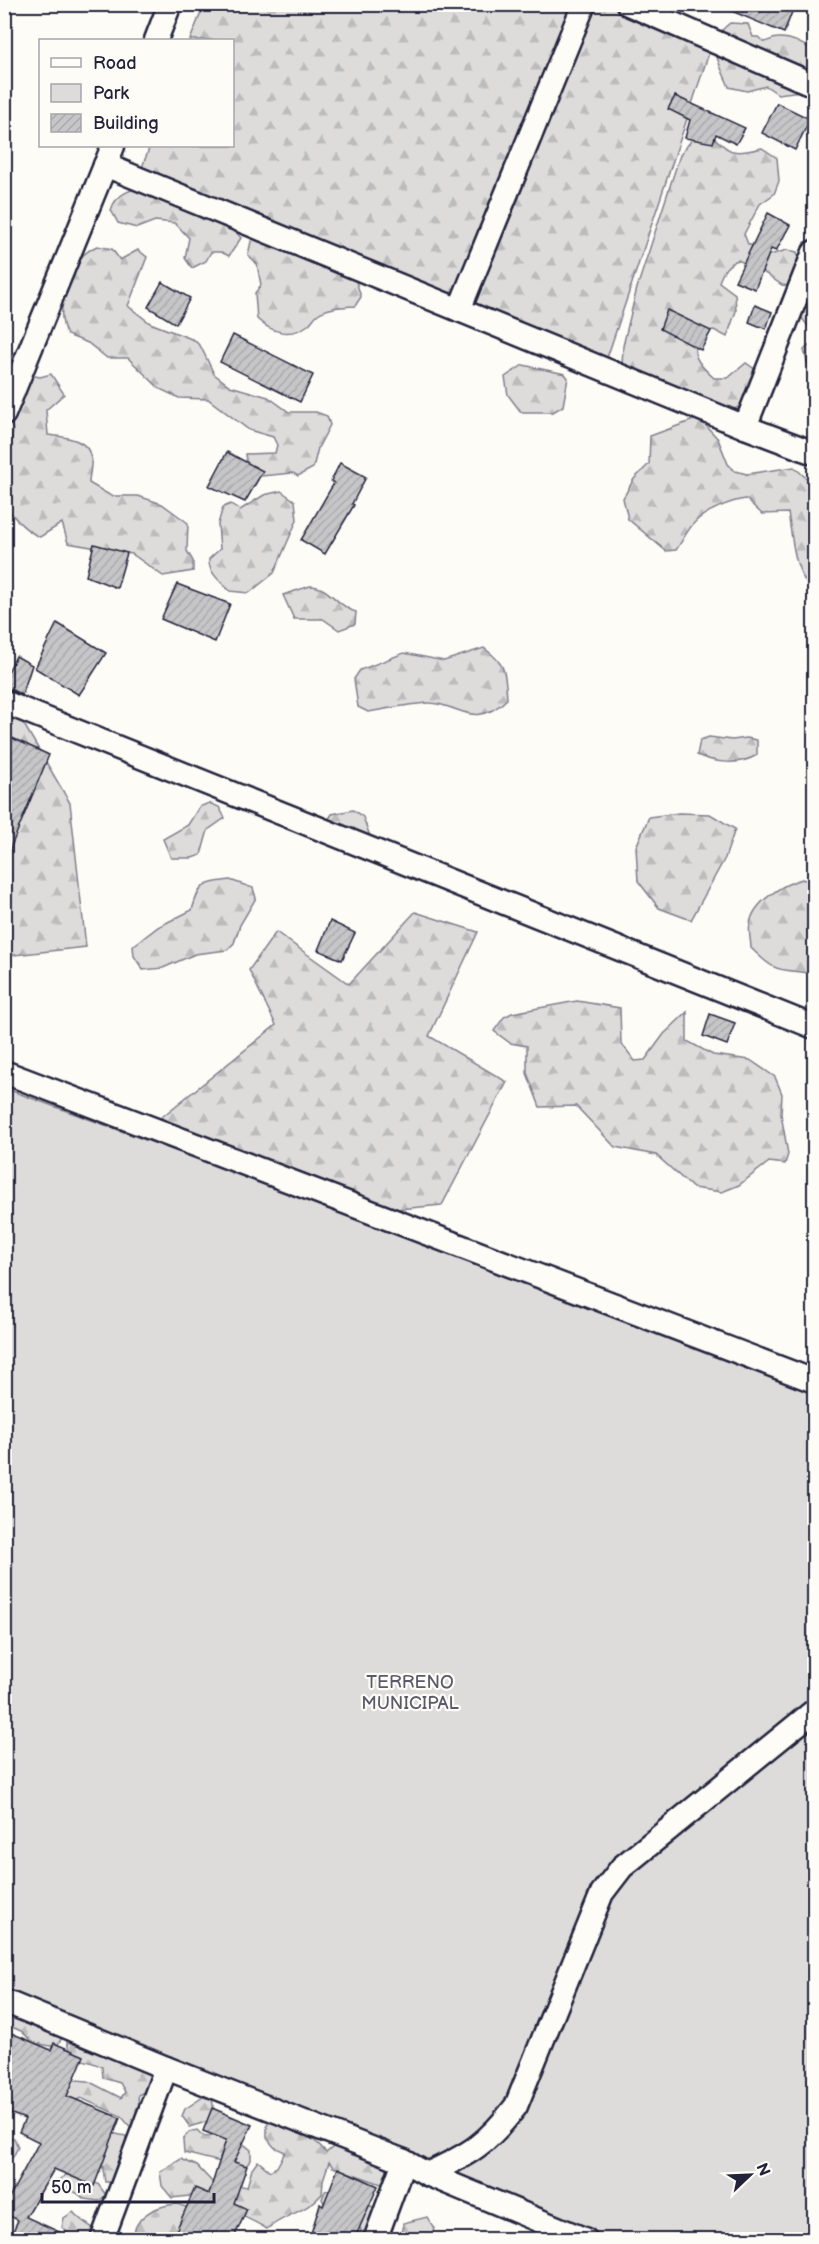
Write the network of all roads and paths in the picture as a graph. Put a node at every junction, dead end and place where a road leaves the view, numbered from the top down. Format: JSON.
{"nodes":[{"id":1,"x":170,"y":4,"type":"edge"},
{"id":2,"x":584,"y":4,"type":"edge"},
{"id":3,"x":628,"y":4,"type":"edge"},
{"id":4,"x":156,"y":39,"type":"edge"},
{"id":5,"x":814,"y":85,"type":"edge"},
{"id":6,"x":109,"y":155,"type":"edge"},
{"id":7,"x":814,"y":252,"type":"edge"},
{"id":8,"x":459,"y":310,"type":"junction"},
{"id":9,"x":4,"y":414,"type":"edge"},
{"id":10,"x":745,"y":428,"type":"junction"},
{"id":11,"x":814,"y":453,"type":"edge"},
{"id":12,"x":4,"y":702,"type":"edge"},
{"id":13,"x":814,"y":1026,"type":"edge"},
{"id":14,"x":4,"y":1072,"type":"edge"},
{"id":15,"x":814,"y":1381,"type":"edge"},
{"id":16,"x":814,"y":1711,"type":"edge"},
{"id":17,"x":4,"y":2001,"type":"edge"},
{"id":18,"x":166,"y":2068,"type":"junction"},
{"id":19,"x":404,"y":2161,"type":"junction"},
{"id":20,"x":427,"y":2174,"type":"junction"},
{"id":21,"x":102,"y":2240,"type":"edge"},
{"id":22,"x":375,"y":2240,"type":"edge"},
{"id":23,"x":586,"y":2240,"type":"edge"}],
"edges":[{"from":1,"to":4,"type":"street"},
{"from":2,"to":8,"type":"street"},
{"from":3,"to":5,"type":"street"},
{"from":6,"to":8,"type":"street"},
{"from":6,"to":9,"type":"street"},
{"from":7,"to":10,"type":"street"},
{"from":8,"to":10,"type":"street"},
{"from":10,"to":11,"type":"street"},
{"from":12,"to":13,"type":"street"},
{"from":14,"to":15,"type":"street"},
{"from":16,"to":20,"type":"street"},
{"from":17,"to":18,"type":"street"},
{"from":18,"to":19,"type":"street"},
{"from":18,"to":21,"type":"street"},
{"from":19,"to":20,"type":"street"},
{"from":19,"to":22,"type":"street"},
{"from":20,"to":23,"type":"street"}]}
